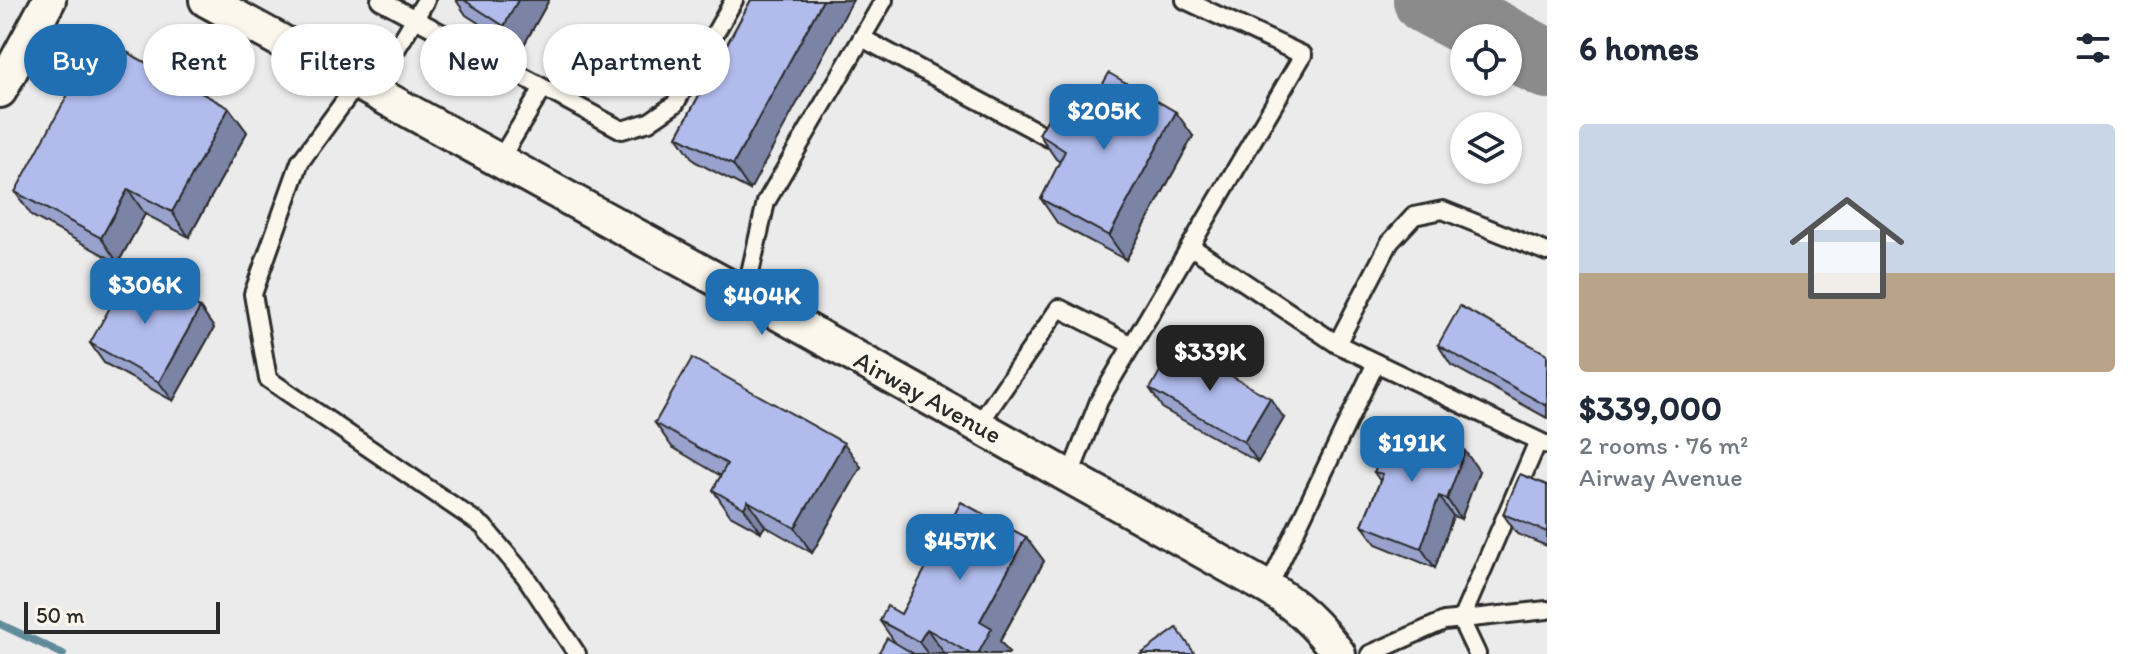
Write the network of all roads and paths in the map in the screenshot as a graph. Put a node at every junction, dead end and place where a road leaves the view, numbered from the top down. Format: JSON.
{"nodes":[{"id":1,"x":49,"y":0,"type":"edge"},
{"id":2,"x":380,"y":0,"type":"edge"},
{"id":3,"x":426,"y":0,"type":"edge"},
{"id":4,"x":734,"y":0,"type":"edge"},
{"id":5,"x":884,"y":0,"type":"edge"},
{"id":6,"x":1185,"y":0,"type":"edge"},
{"id":7,"x":224,"y":4,"type":"edge"},
{"id":8,"x":415,"y":19,"type":"junction"},
{"id":9,"x":720,"y":24,"type":"edge"},
{"id":10,"x":271,"y":32,"type":"edge"},
{"id":11,"x":404,"y":34,"type":"edge"},
{"id":12,"x":862,"y":38,"type":"junction"},
{"id":13,"x":543,"y":88,"type":"joint"},
{"id":14,"x":0,"y":91,"type":"edge"},
{"id":15,"x":356,"y":96,"type":"edge"},
{"id":16,"x":380,"y":96,"type":"edge"},
{"id":17,"x":558,"y":96,"type":"edge"},
{"id":18,"x":680,"y":96,"type":"edge"},
{"id":19,"x":1049,"y":138,"type":"edge"},
{"id":20,"x":499,"y":161,"type":"junction"},
{"id":21,"x":1190,"y":246,"type":"junction"},
{"id":22,"x":1547,"y":252,"type":"edge"},
{"id":23,"x":745,"y":295,"type":"junction"},
{"id":24,"x":1337,"y":344,"type":"junction"},
{"id":25,"x":1132,"y":345,"type":"junction"},
{"id":26,"x":1376,"y":363,"type":"junction"},
{"id":27,"x":979,"y":424,"type":"junction"},
{"id":28,"x":1543,"y":443,"type":"edge"},
{"id":29,"x":1070,"y":475,"type":"junction"},
{"id":30,"x":1268,"y":588,"type":"junction"},
{"id":31,"x":1547,"y":610,"type":"edge"},
{"id":32,"x":1461,"y":620,"type":"junction"},
{"id":33,"x":577,"y":654,"type":"edge"},
{"id":34,"x":1339,"y":654,"type":"edge"},
{"id":35,"x":1370,"y":654,"type":"edge"},
{"id":36,"x":1477,"y":654,"type":"edge"}],
"edges":[{"from":1,"to":14,"type":"street"},
{"from":2,"to":8,"type":"lane"},
{"from":3,"to":8,"type":"lane"},
{"from":4,"to":9,"type":"lane"},
{"from":5,"to":12,"type":"lane"},
{"from":6,"to":21,"type":"lane"},
{"from":7,"to":10,"type":"street","name":"Airway Avenue"},
{"from":8,"to":11,"type":"lane"},
{"from":8,"to":13,"type":"lane"},
{"from":12,"to":19,"type":"lane"},
{"from":12,"to":23,"type":"lane"},
{"from":13,"to":20,"type":"lane"},
{"from":15,"to":33,"type":"lane"},
{"from":16,"to":20,"type":"street","name":"Airway Avenue"},
{"from":17,"to":18,"type":"lane"},
{"from":20,"to":23,"type":"street","name":"Airway Avenue"},
{"from":21,"to":24,"type":"lane"},
{"from":21,"to":25,"type":"lane"},
{"from":22,"to":24,"type":"lane"},
{"from":23,"to":27,"type":"street","name":"Airway Avenue"},
{"from":24,"to":26,"type":"lane"},
{"from":25,"to":27,"type":"lane"},
{"from":25,"to":29,"type":"lane"},
{"from":26,"to":28,"type":"lane"},
{"from":26,"to":30,"type":"lane"},
{"from":27,"to":29,"type":"street","name":"Airway Avenue"},
{"from":28,"to":32,"type":"lane"},
{"from":29,"to":30,"type":"street","name":"Airway Avenue"},
{"from":30,"to":34,"type":"street","name":"Airway Avenue"},
{"from":31,"to":32,"type":"lane"},
{"from":32,"to":35,"type":"lane"},
{"from":32,"to":36,"type":"lane"}]}
